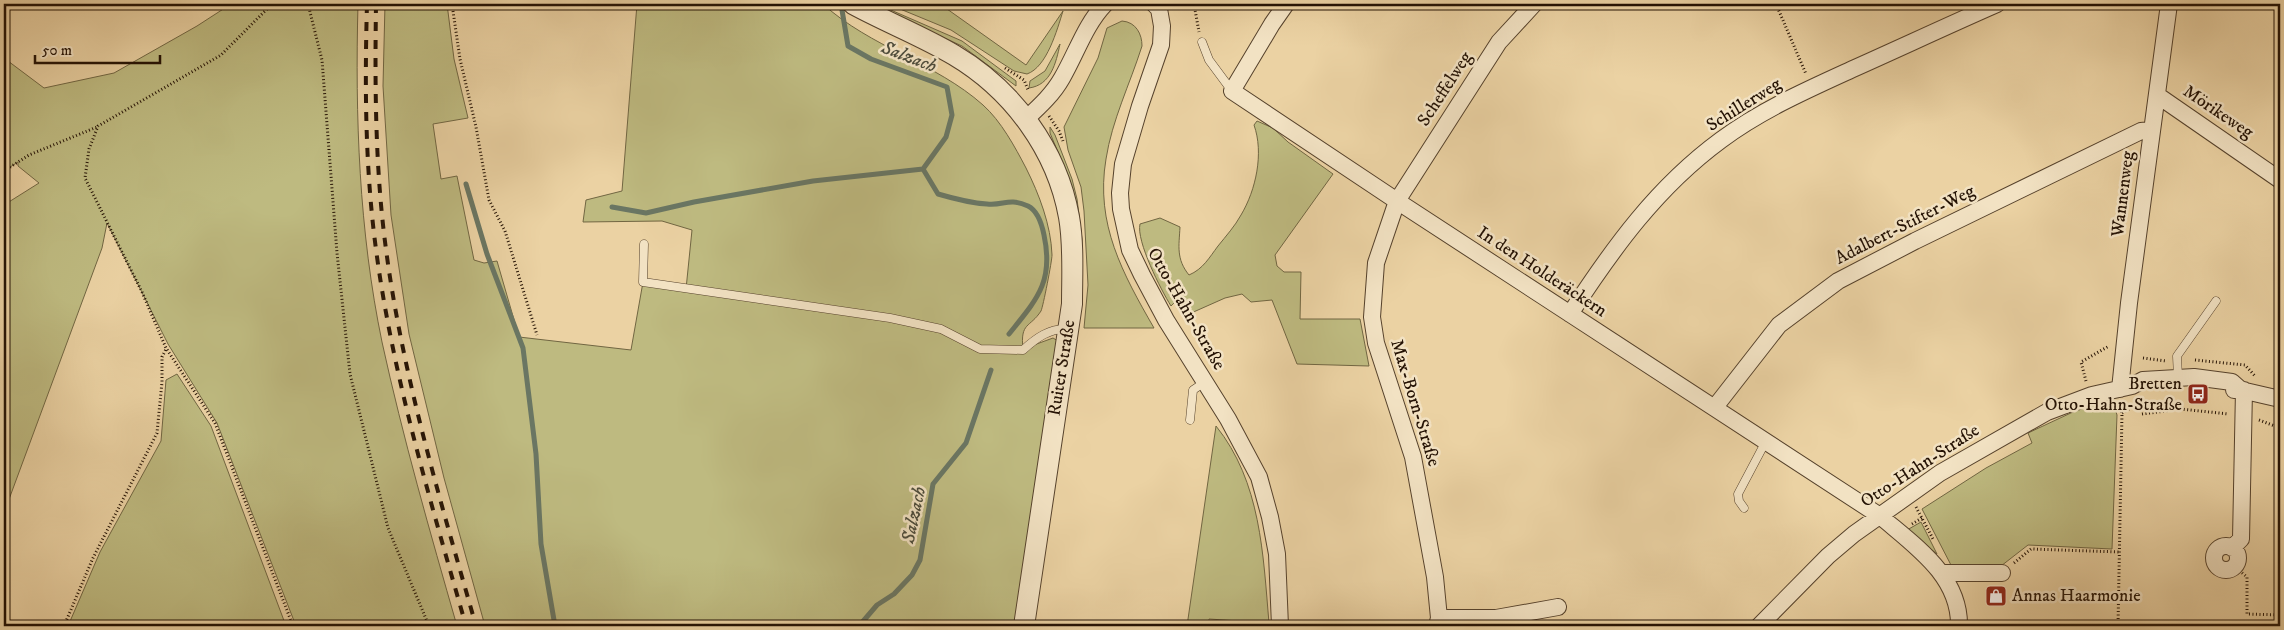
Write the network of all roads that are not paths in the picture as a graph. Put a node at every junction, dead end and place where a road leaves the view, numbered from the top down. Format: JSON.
{"nodes":[{"id":1,"x":1105,"y":4,"type":"edge"},
{"id":2,"x":1154,"y":4,"type":"edge"},
{"id":3,"x":1286,"y":4,"type":"edge"},
{"id":4,"x":1534,"y":4,"type":"edge"},
{"id":5,"x":1997,"y":4,"type":"edge"},
{"id":6,"x":2170,"y":4,"type":"edge"},
{"id":7,"x":856,"y":5,"type":"edge"},
{"id":8,"x":1202,"y":42,"type":"road end"},
{"id":9,"x":1232,"y":91,"type":"junction"},
{"id":10,"x":2157,"y":95,"type":"junction"},
{"id":11,"x":1026,"y":119,"type":"junction"},
{"id":12,"x":2151,"y":130,"type":"junction"},
{"id":13,"x":2280,"y":180,"type":"edge"},
{"id":14,"x":1397,"y":201,"type":"junction"},
{"id":15,"x":644,"y":244,"type":"dead end"},
{"id":16,"x":2216,"y":302,"type":"dead end"},
{"id":17,"x":1570,"y":314,"type":"junction"},
{"id":18,"x":1069,"y":329,"type":"junction"},
{"id":19,"x":2178,"y":377,"type":"junction"},
{"id":20,"x":1205,"y":382,"type":"junction"},
{"id":21,"x":2126,"y":387,"type":"junction"},
{"id":22,"x":2243,"y":390,"type":"junction"},
{"id":23,"x":2280,"y":399,"type":"edge"},
{"id":24,"x":1714,"y":407,"type":"junction"},
{"id":25,"x":1190,"y":420,"type":"dead end"},
{"id":26,"x":1766,"y":441,"type":"junction"},
{"id":27,"x":1744,"y":508,"type":"dead end"},
{"id":28,"x":1880,"y":516,"type":"junction"},
{"id":29,"x":2234,"y":566,"type":"road end"},
{"id":30,"x":1943,"y":573,"type":"junction"},
{"id":31,"x":2002,"y":573,"type":"road end"},
{"id":32,"x":1558,"y":607,"type":"dead end"},
{"id":33,"x":1438,"y":622,"type":"edge"},
{"id":34,"x":1024,"y":626,"type":"edge"},
{"id":35,"x":1280,"y":626,"type":"edge"},
{"id":36,"x":1759,"y":626,"type":"edge"},
{"id":37,"x":1959,"y":626,"type":"edge"}],
"edges":[{"from":1,"to":11,"type":"street"},
{"from":2,"to":20,"type":"street","name":"Otto-Hahn-Straße"},
{"from":3,"to":9,"type":"street"},
{"from":4,"to":14,"type":"street","name":"Scheffelweg"},
{"from":5,"to":17,"type":"street","name":"Schillerweg"},
{"from":6,"to":10,"type":"street","name":"Wannenweg"},
{"from":7,"to":11,"type":"street","name":"Ruiter Straße"},
{"from":8,"to":9,"type":"lane","name":"In den Holderäckern"},
{"from":9,"to":14,"type":"street","name":"In den Holderäckern"},
{"from":10,"to":12,"type":"street","name":"Wannenweg"},
{"from":10,"to":13,"type":"street","name":"Mörikeweg"},
{"from":11,"to":18,"type":"street","name":"Ruiter Straße"},
{"from":12,"to":21,"type":"street","name":"Wannenweg"},
{"from":12,"to":24,"type":"street","name":"Adalbert-Stifter-Weg"},
{"from":14,"to":17,"type":"street","name":"In den Holderäckern"},
{"from":14,"to":33,"type":"street","name":"Max-Born-Straße"},
{"from":15,"to":18,"type":"lane"},
{"from":16,"to":19,"type":"lane"},
{"from":17,"to":24,"type":"street","name":"In den Holderäckern"},
{"from":18,"to":34,"type":"street","name":"Ruiter Straße"},
{"from":19,"to":21,"type":"street","name":"Otto-Hahn-Straße"},
{"from":19,"to":22,"type":"street","name":"Otto-Hahn-Straße"},
{"from":20,"to":25,"type":"lane"},
{"from":20,"to":35,"type":"street","name":"Otto-Hahn-Straße"},
{"from":21,"to":22,"type":"street","name":"Otto-Hahn-Straße"},
{"from":21,"to":28,"type":"street","name":"Otto-Hahn-Straße"},
{"from":22,"to":23,"type":"street","name":"Otto-Hahn-Straße"},
{"from":22,"to":29,"type":"street"},
{"from":24,"to":26,"type":"street","name":"In den Holderäckern"},
{"from":26,"to":27,"type":"lane"},
{"from":26,"to":28,"type":"street","name":"In den Holderäckern"},
{"from":28,"to":30,"type":"street","name":"In den Holderäckern"},
{"from":28,"to":36,"type":"street","name":"Otto-Hahn-Straße"},
{"from":30,"to":31,"type":"street"},
{"from":30,"to":37,"type":"street"},
{"from":32,"to":33,"type":"street","name":"Max-Born-Straße"}]}
